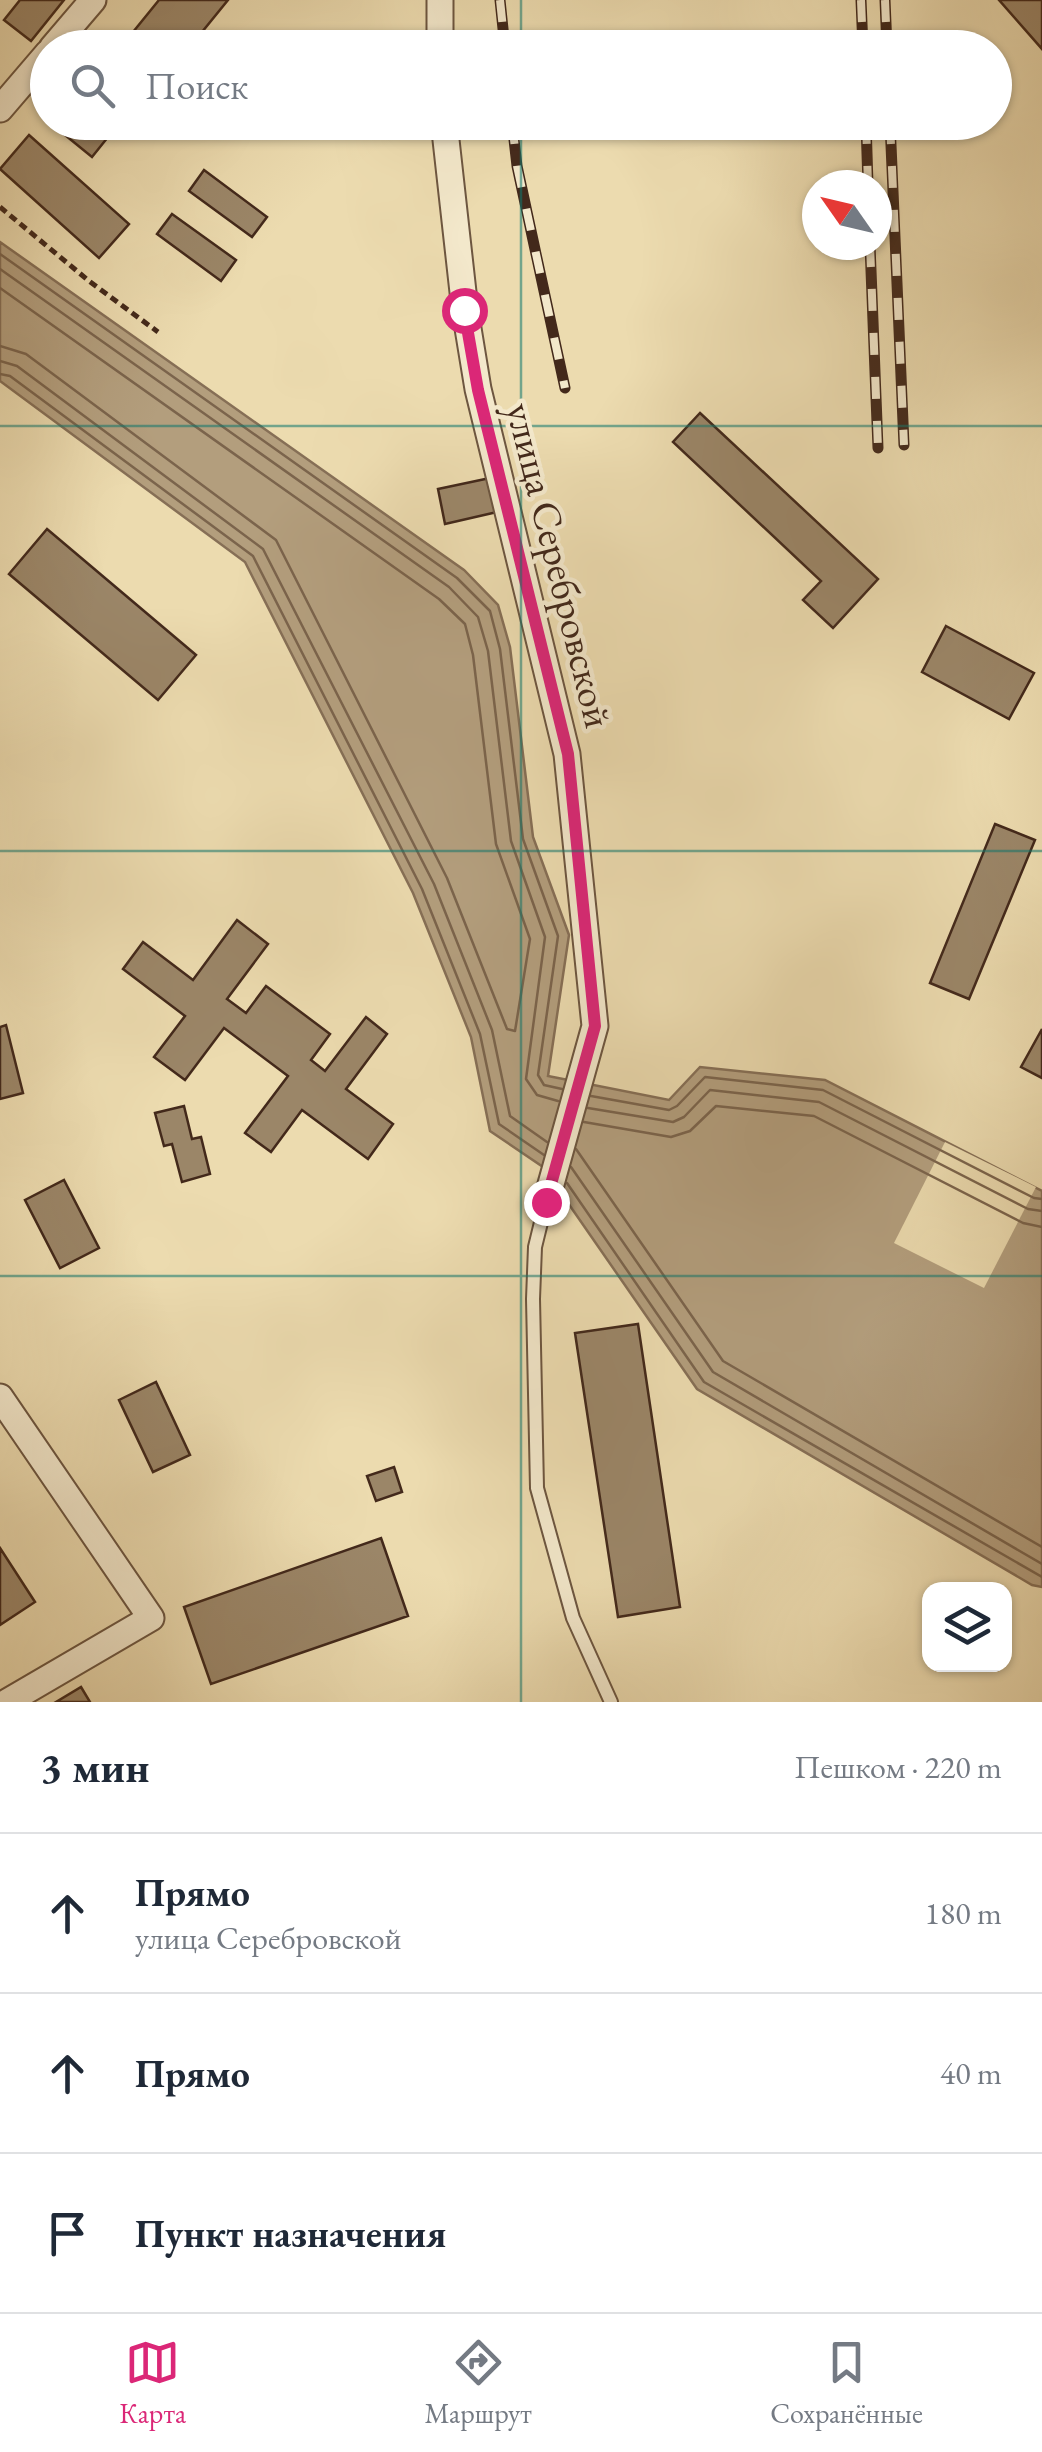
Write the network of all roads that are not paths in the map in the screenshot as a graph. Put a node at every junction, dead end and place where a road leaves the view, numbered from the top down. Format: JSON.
{"nodes":[{"id":1,"x":92,"y":0,"type":"edge"},
{"id":2,"x":440,"y":0,"type":"edge"},
{"id":3,"x":67,"y":30,"type":"edge"},
{"id":4,"x":440,"y":30,"type":"edge"},
{"id":5,"x":30,"y":74,"type":"edge"},
{"id":6,"x":0,"y":109,"type":"edge"},
{"id":7,"x":446,"y":140,"type":"edge"},
{"id":8,"x":546,"y":1202,"type":"joint"},
{"id":9,"x":0,"y":1397,"type":"edge"},
{"id":10,"x":8,"y":1702,"type":"edge"},
{"id":11,"x":610,"y":1702,"type":"edge"}],
"edges":[{"from":1,"to":3,"type":"street"},
{"from":2,"to":4,"type":"street"},
{"from":5,"to":6,"type":"street"},
{"from":7,"to":8,"type":"street","name":"улица Серебровской"},
{"from":8,"to":11,"type":"lane"},
{"from":9,"to":10,"type":"street"}]}
